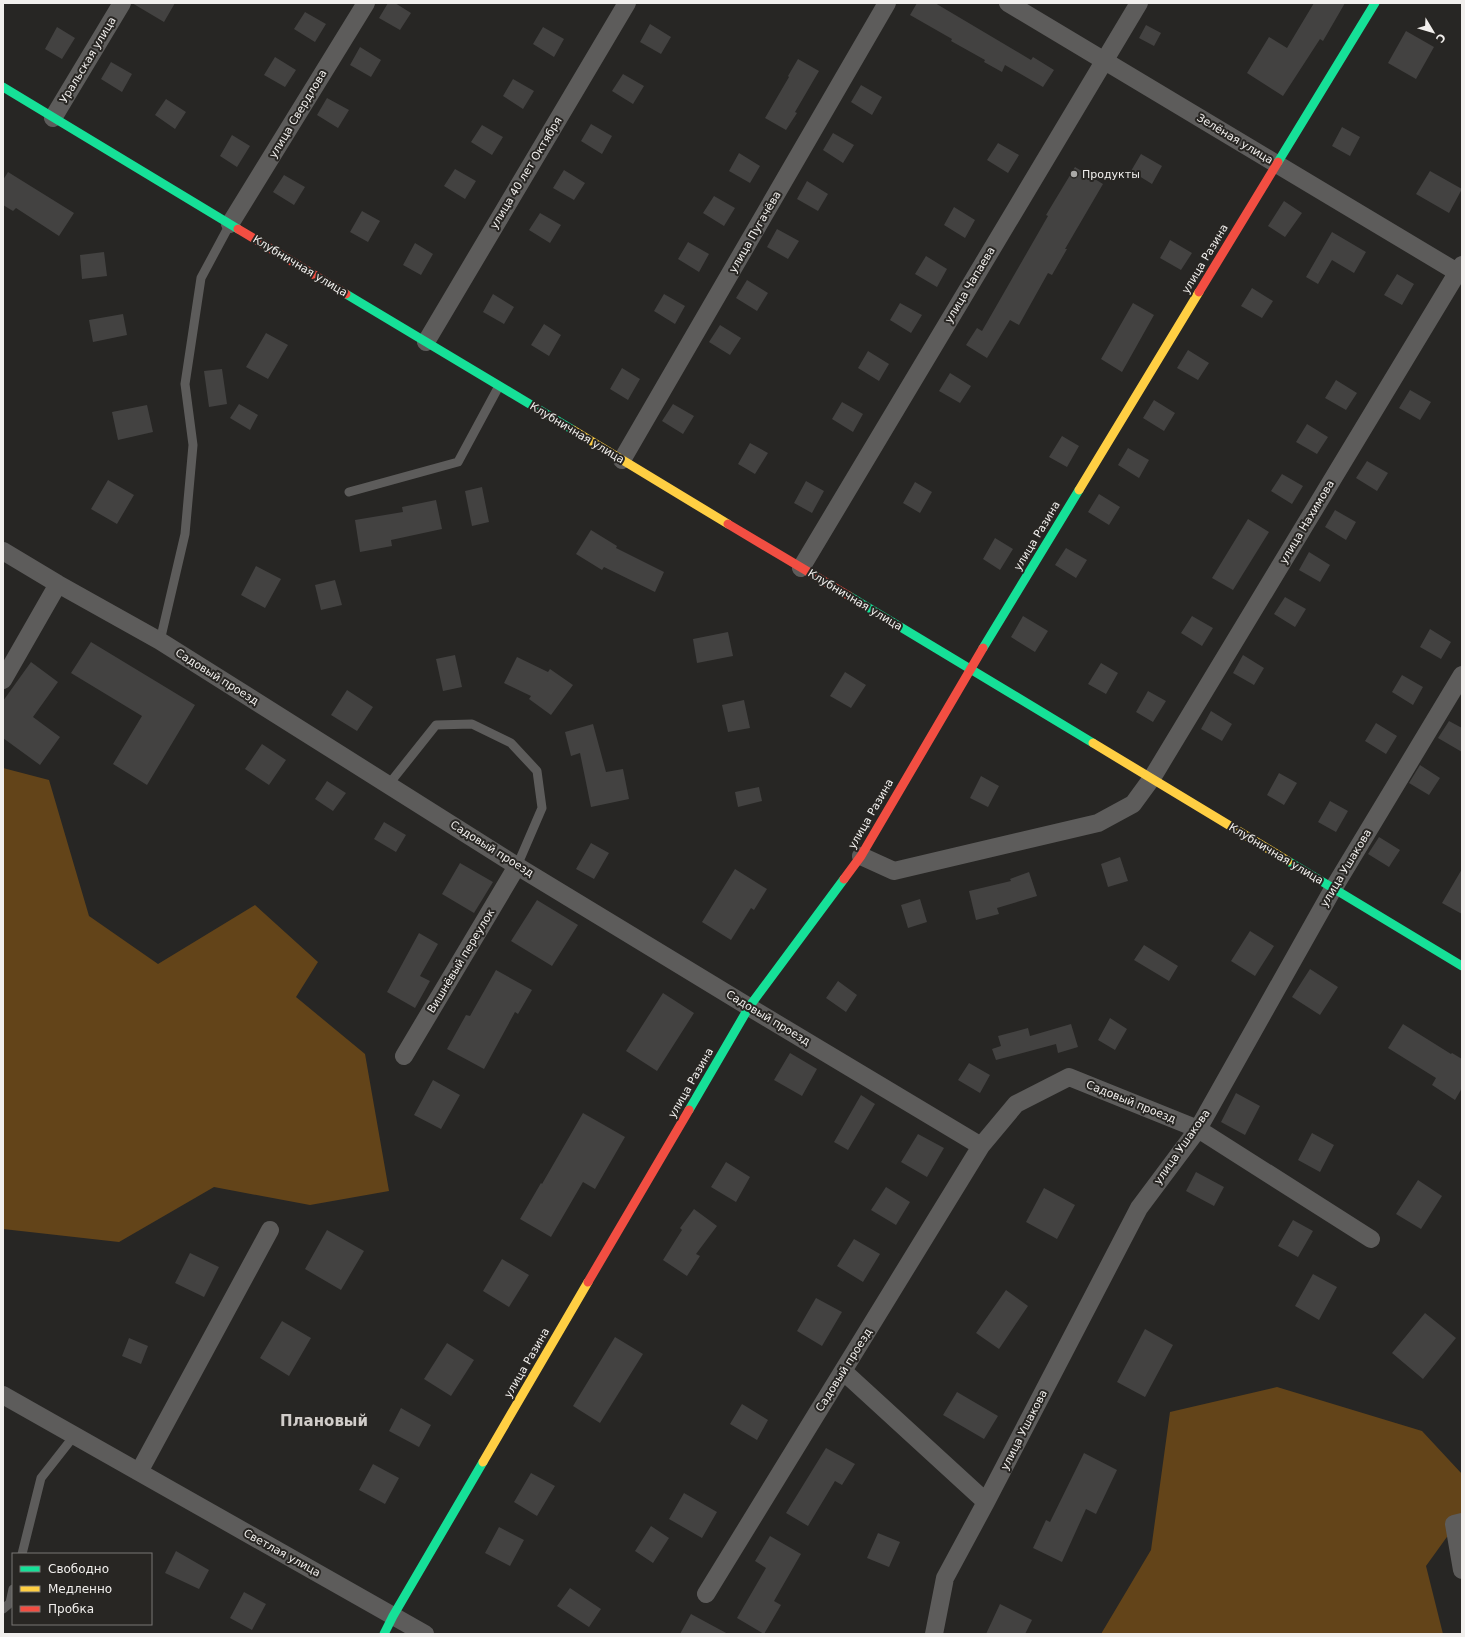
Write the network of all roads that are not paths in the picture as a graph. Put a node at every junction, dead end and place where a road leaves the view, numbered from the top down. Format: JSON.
{"nodes":[{"id":1,"x":122,"y":3,"type":"edge"},
{"id":2,"x":366,"y":3,"type":"edge"},
{"id":3,"x":627,"y":3,"type":"edge"},
{"id":4,"x":887,"y":3,"type":"edge"},
{"id":5,"x":1008,"y":3,"type":"edge"},
{"id":6,"x":1139,"y":3,"type":"edge"},
{"id":7,"x":1375,"y":3,"type":"edge"},
{"id":8,"x":1104,"y":62,"type":"junction"},
{"id":9,"x":3,"y":87,"type":"edge"},
{"id":10,"x":53,"y":118,"type":"junction"},
{"id":11,"x":1277,"y":164,"type":"junction"},
{"id":12,"x":230,"y":224,"type":"junction"},
{"id":13,"x":1460,"y":271,"type":"edge"},
{"id":14,"x":426,"y":342,"type":"junction"},
{"id":15,"x":499,"y":386,"type":"junction"},
{"id":16,"x":622,"y":460,"type":"junction"},
{"id":17,"x":349,"y":492,"type":"dead end"},
{"id":18,"x":3,"y":551,"type":"edge"},
{"id":19,"x":801,"y":568,"type":"junction"},
{"id":20,"x":58,"y":584,"type":"junction"},
{"id":21,"x":160,"y":641,"type":"junction"},
{"id":22,"x":970,"y":670,"type":"junction"},
{"id":23,"x":1462,"y":675,"type":"edge"},
{"id":24,"x":3,"y":680,"type":"edge"},
{"id":25,"x":1152,"y":778,"type":"junction"},
{"id":26,"x":389,"y":784,"type":"junction"},
{"id":27,"x":861,"y":856,"type":"junction"},
{"id":28,"x":517,"y":866,"type":"junction"},
{"id":29,"x":1333,"y":889,"type":"junction"},
{"id":30,"x":1462,"y":966,"type":"edge"},
{"id":31,"x":749,"y":1007,"type":"junction"},
{"id":32,"x":404,"y":1056,"type":"dead end"},
{"id":33,"x":1198,"y":1129,"type":"junction"},
{"id":34,"x":981,"y":1146,"type":"junction"},
{"id":35,"x":270,"y":1230,"type":"dead end"},
{"id":36,"x":1371,"y":1239,"type":"dead end"},
{"id":37,"x":843,"y":1371,"type":"junction"},
{"id":38,"x":3,"y":1395,"type":"edge"},
{"id":39,"x":74,"y":1436,"type":"junction"},
{"id":40,"x":140,"y":1472,"type":"junction"},
{"id":41,"x":986,"y":1502,"type":"junction"},
{"id":42,"x":1462,"y":1522,"type":"edge"},
{"id":43,"x":22,"y":1553,"type":"edge"},
{"id":44,"x":1462,"y":1570,"type":"edge"},
{"id":45,"x":12,"y":1594,"type":"edge"},
{"id":46,"x":706,"y":1594,"type":"dead end"},
{"id":47,"x":3,"y":1609,"type":"edge"},
{"id":48,"x":393,"y":1616,"type":"junction"},
{"id":49,"x":384,"y":1634,"type":"edge"},
{"id":50,"x":425,"y":1634,"type":"edge"},
{"id":51,"x":934,"y":1634,"type":"edge"}],
"edges":[{"from":1,"to":10,"type":"street","name":"Уральская улица"},
{"from":2,"to":12,"type":"street","name":"улица Свердлова"},
{"from":3,"to":14,"type":"street","name":"улица 40 лет Октября"},
{"from":4,"to":16,"type":"street","name":"улица Пугачёва"},
{"from":5,"to":8,"type":"street","name":"Зелёная улица"},
{"from":6,"to":8,"type":"street","name":"улица Чапаева"},
{"from":7,"to":11,"type":"street","name":"улица Разина"},
{"from":8,"to":11,"type":"street","name":"Зелёная улица"},
{"from":8,"to":19,"type":"street","name":"улица Чапаева"},
{"from":9,"to":10,"type":"street","name":"Клубничная улица"},
{"from":10,"to":12,"type":"street","name":"Клубничная улица"},
{"from":11,"to":13,"type":"street","name":"Зелёная улица"},
{"from":11,"to":22,"type":"street","name":"улица Разина"},
{"from":12,"to":14,"type":"street","name":"Клубничная улица"},
{"from":12,"to":21,"type":"lane"},
{"from":13,"to":25,"type":"street","name":"улица Нахимова"},
{"from":14,"to":15,"type":"street","name":"Клубничная улица"},
{"from":15,"to":16,"type":"street","name":"Клубничная улица"},
{"from":15,"to":17,"type":"lane"},
{"from":16,"to":19,"type":"street","name":"Клубничная улица"},
{"from":18,"to":20,"type":"street","name":"Садовый проезд"},
{"from":19,"to":22,"type":"street","name":"Клубничная улица"},
{"from":20,"to":21,"type":"street","name":"Садовый проезд"},
{"from":20,"to":24,"type":"street"},
{"from":21,"to":26,"type":"street","name":"Садовый проезд"},
{"from":22,"to":25,"type":"street","name":"Клубничная улица"},
{"from":22,"to":27,"type":"street","name":"улица Разина"},
{"from":23,"to":29,"type":"street","name":"улица Ушакова"},
{"from":25,"to":27,"type":"street"},
{"from":25,"to":29,"type":"street","name":"Клубничная улица"},
{"from":26,"to":28,"type":"street","name":"Садовый проезд"},
{"from":26,"to":28,"type":"lane"},
{"from":27,"to":31,"type":"street","name":"улица Разина"},
{"from":28,"to":31,"type":"street","name":"Садовый проезд"},
{"from":28,"to":32,"type":"street","name":"Вишнёвый переулок"},
{"from":29,"to":30,"type":"street","name":"Клубничная улица"},
{"from":29,"to":33,"type":"street","name":"улица Ушакова"},
{"from":31,"to":34,"type":"street","name":"Садовый проезд"},
{"from":31,"to":48,"type":"street","name":"улица Разина"},
{"from":33,"to":34,"type":"street","name":"Садовый проезд"},
{"from":33,"to":36,"type":"street","name":"Садовый проезд"},
{"from":33,"to":41,"type":"street","name":"улица Ушакова"},
{"from":34,"to":37,"type":"street","name":"Садовый проезд"},
{"from":35,"to":40,"type":"street"},
{"from":37,"to":41,"type":"street"},
{"from":37,"to":46,"type":"street","name":"Садовый проезд"},
{"from":38,"to":39,"type":"street","name":"Светлая улица"},
{"from":39,"to":40,"type":"street","name":"Светлая улица"},
{"from":39,"to":43,"type":"lane"},
{"from":40,"to":48,"type":"street","name":"Светлая улица"},
{"from":41,"to":51,"type":"street","name":"улица Ушакова"},
{"from":42,"to":44,"type":"street"},
{"from":45,"to":47,"type":"lane"},
{"from":48,"to":49,"type":"street","name":"улица Разина"},
{"from":48,"to":50,"type":"street","name":"Светлая улица"}]}
